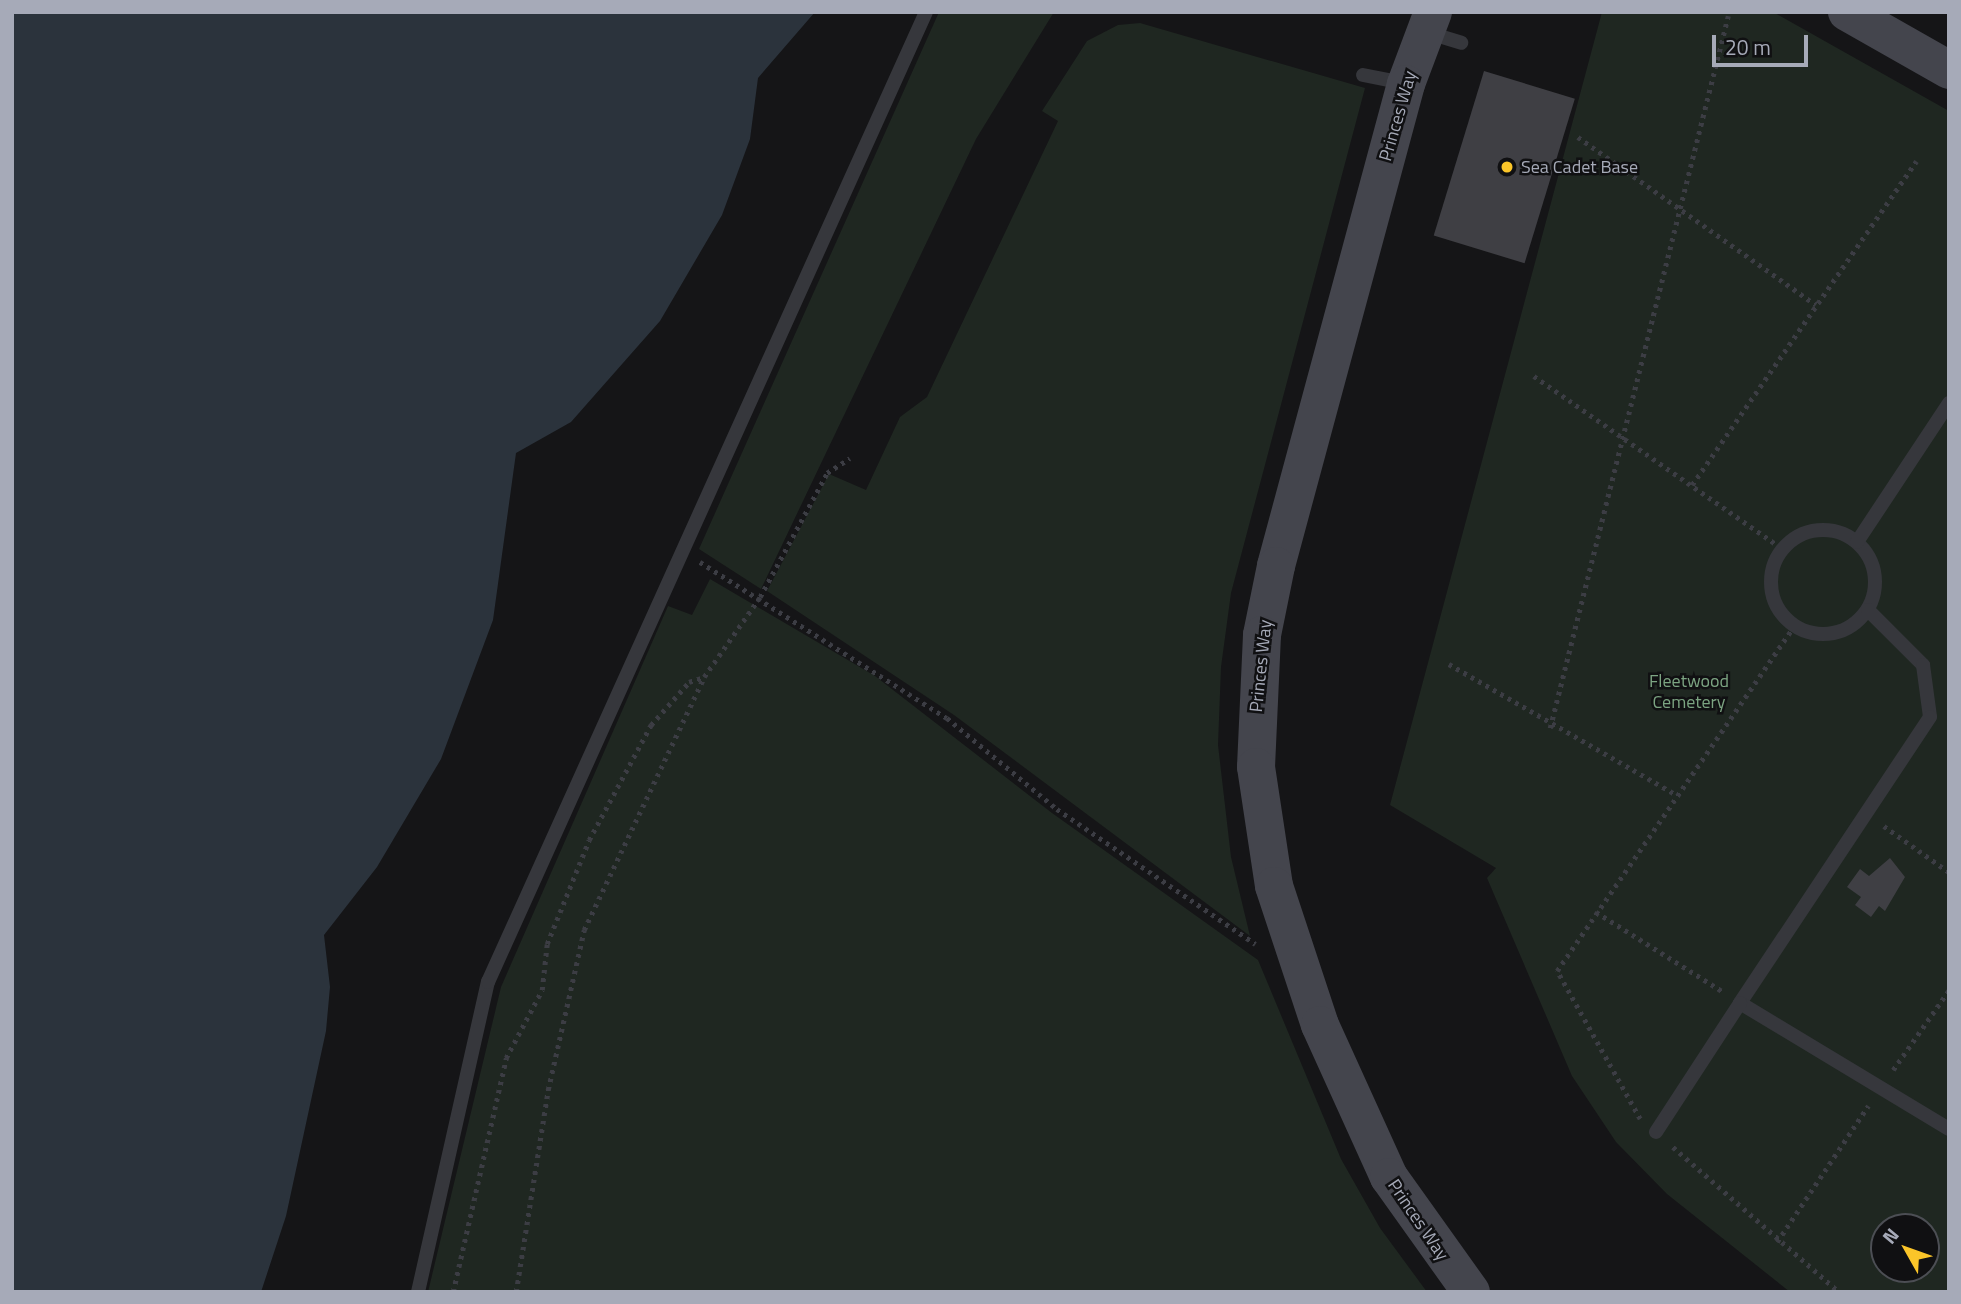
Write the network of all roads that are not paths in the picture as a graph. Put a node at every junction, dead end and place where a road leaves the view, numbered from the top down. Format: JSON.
{"nodes":[{"id":1,"x":926,"y":12,"type":"edge"},
{"id":2,"x":1847,"y":12,"type":"edge"},
{"id":3,"x":1429,"y":22,"type":"edge"},
{"id":4,"x":1461,"y":43,"type":"dead end"},
{"id":5,"x":1949,"y":70,"type":"edge"},
{"id":6,"x":1363,"y":75,"type":"dead end"},
{"id":7,"x":1406,"y":84,"type":"junction"},
{"id":8,"x":1949,"y":402,"type":"edge"},
{"id":9,"x":1857,"y":542,"type":"junction"},
{"id":10,"x":1868,"y":610,"type":"junction"},
{"id":11,"x":1740,"y":1003,"type":"junction"},
{"id":12,"x":1949,"y":1129,"type":"edge"},
{"id":13,"x":1656,"y":1132,"type":"road end"},
{"id":14,"x":418,"y":1292,"type":"edge"},
{"id":15,"x":1471,"y":1292,"type":"edge"}],
"edges":[{"from":1,"to":14,"type":"lane"},
{"from":2,"to":5,"type":"street"},
{"from":3,"to":4,"type":"lane"},
{"from":3,"to":7,"type":"street","name":"Princes Way"},
{"from":6,"to":7,"type":"lane"},
{"from":7,"to":15,"type":"street","name":"Princes Way"},
{"from":8,"to":9,"type":"lane"},
{"from":9,"to":10,"type":"lane"},
{"from":9,"to":10,"type":"lane"},
{"from":10,"to":11,"type":"lane"},
{"from":11,"to":12,"type":"lane"},
{"from":11,"to":13,"type":"lane"}]}
